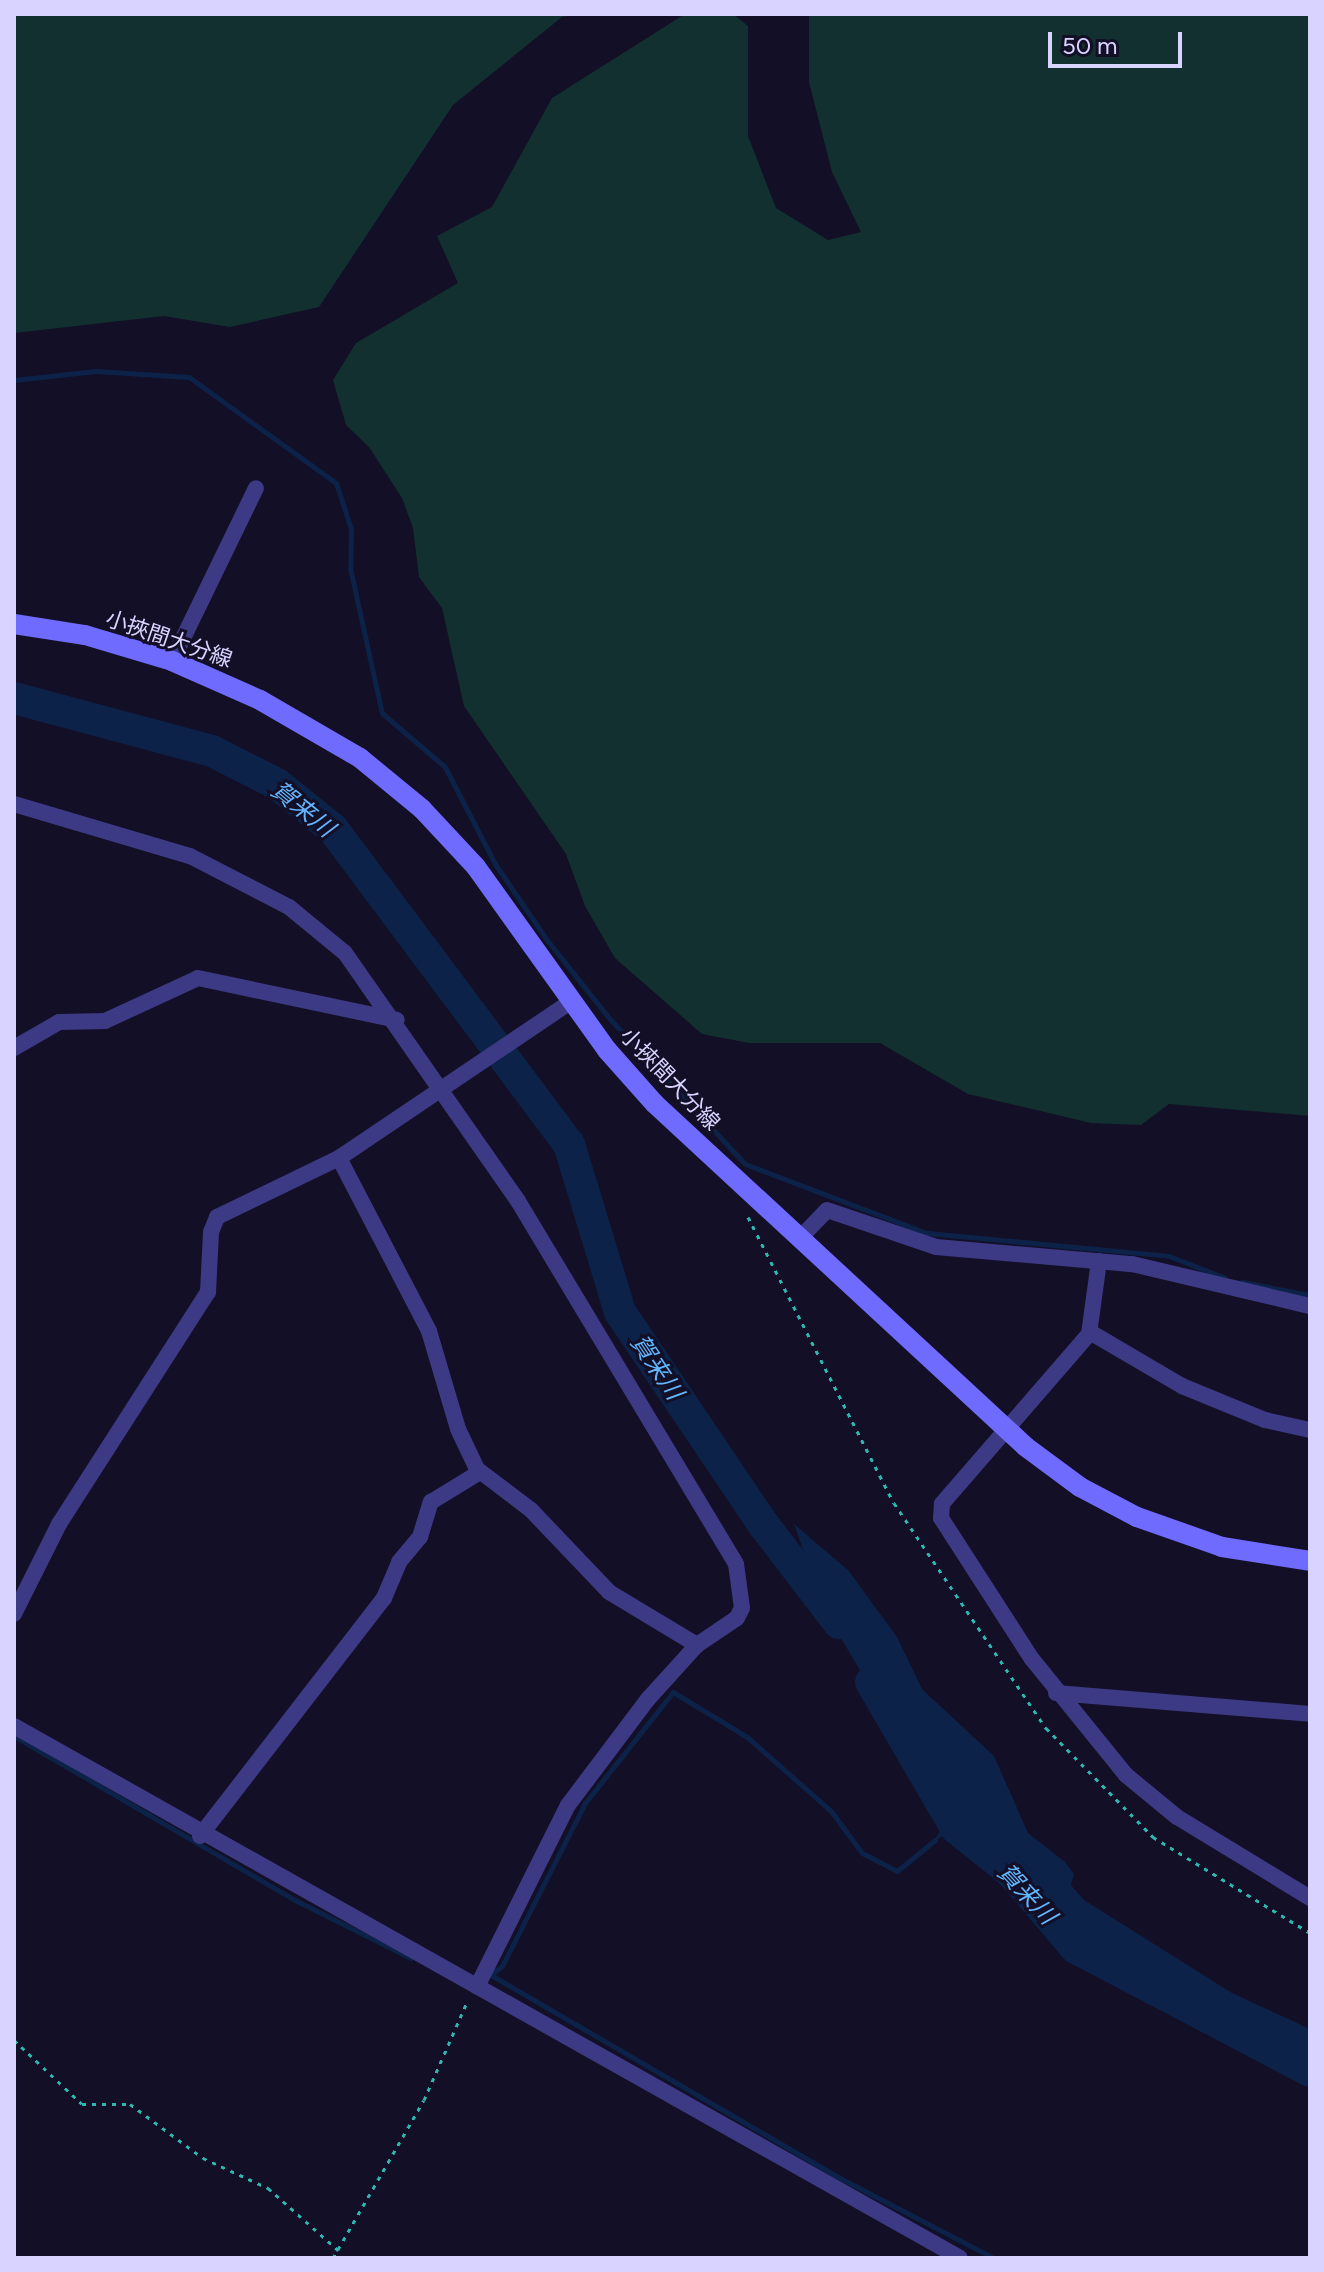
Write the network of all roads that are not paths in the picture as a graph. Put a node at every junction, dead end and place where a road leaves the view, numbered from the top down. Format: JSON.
{"nodes":[{"id":1,"x":256,"y":488,"type":"dead end"},
{"id":2,"x":14,"y":624,"type":"edge"},
{"id":3,"x":172,"y":661,"type":"junction"},
{"id":4,"x":14,"y":804,"type":"edge"},
{"id":5,"x":572,"y":1001,"type":"junction"},
{"id":6,"x":397,"y":1020,"type":"junction"},
{"id":7,"x":14,"y":1048,"type":"edge"},
{"id":8,"x":446,"y":1090,"type":"junction"},
{"id":9,"x":339,"y":1158,"type":"junction"},
{"id":10,"x":801,"y":1237,"type":"junction"},
{"id":11,"x":1099,"y":1261,"type":"junction"},
{"id":12,"x":1310,"y":1306,"type":"edge"},
{"id":13,"x":1090,"y":1332,"type":"junction"},
{"id":14,"x":1310,"y":1430,"type":"edge"},
{"id":15,"x":1006,"y":1431,"type":"junction"},
{"id":16,"x":480,"y":1472,"type":"junction"},
{"id":17,"x":1310,"y":1561,"type":"edge"},
{"id":18,"x":14,"y":1614,"type":"edge"},
{"id":19,"x":697,"y":1645,"type":"junction"},
{"id":20,"x":1056,"y":1693,"type":"junction"},
{"id":21,"x":1310,"y":1714,"type":"edge"},
{"id":22,"x":14,"y":1726,"type":"edge"},
{"id":23,"x":200,"y":1836,"type":"junction"},
{"id":24,"x":1310,"y":1898,"type":"edge"},
{"id":25,"x":477,"y":1987,"type":"junction"},
{"id":26,"x":960,"y":2258,"type":"edge"}],
"edges":[{"from":1,"to":3,"type":"street"},
{"from":2,"to":3,"type":"main road","name":"小挾間大分線"},
{"from":3,"to":5,"type":"main road","name":"小挾間大分線"},
{"from":4,"to":6,"type":"street"},
{"from":5,"to":8,"type":"street"},
{"from":5,"to":10,"type":"main road","name":"小挾間大分線"},
{"from":6,"to":7,"type":"street"},
{"from":6,"to":8,"type":"street"},
{"from":8,"to":9,"type":"street"},
{"from":8,"to":19,"type":"street"},
{"from":9,"to":16,"type":"street"},
{"from":9,"to":18,"type":"street"},
{"from":10,"to":11,"type":"street"},
{"from":10,"to":15,"type":"main road","name":"小挾間大分線"},
{"from":11,"to":12,"type":"street"},
{"from":11,"to":13,"type":"street"},
{"from":13,"to":14,"type":"street"},
{"from":13,"to":15,"type":"street"},
{"from":15,"to":17,"type":"main road","name":"小挾間大分線"},
{"from":15,"to":20,"type":"street"},
{"from":16,"to":19,"type":"street"},
{"from":16,"to":23,"type":"street"},
{"from":19,"to":25,"type":"street"},
{"from":20,"to":21,"type":"street"},
{"from":20,"to":24,"type":"street"},
{"from":22,"to":23,"type":"street"},
{"from":23,"to":25,"type":"street"},
{"from":25,"to":26,"type":"street"}]}
